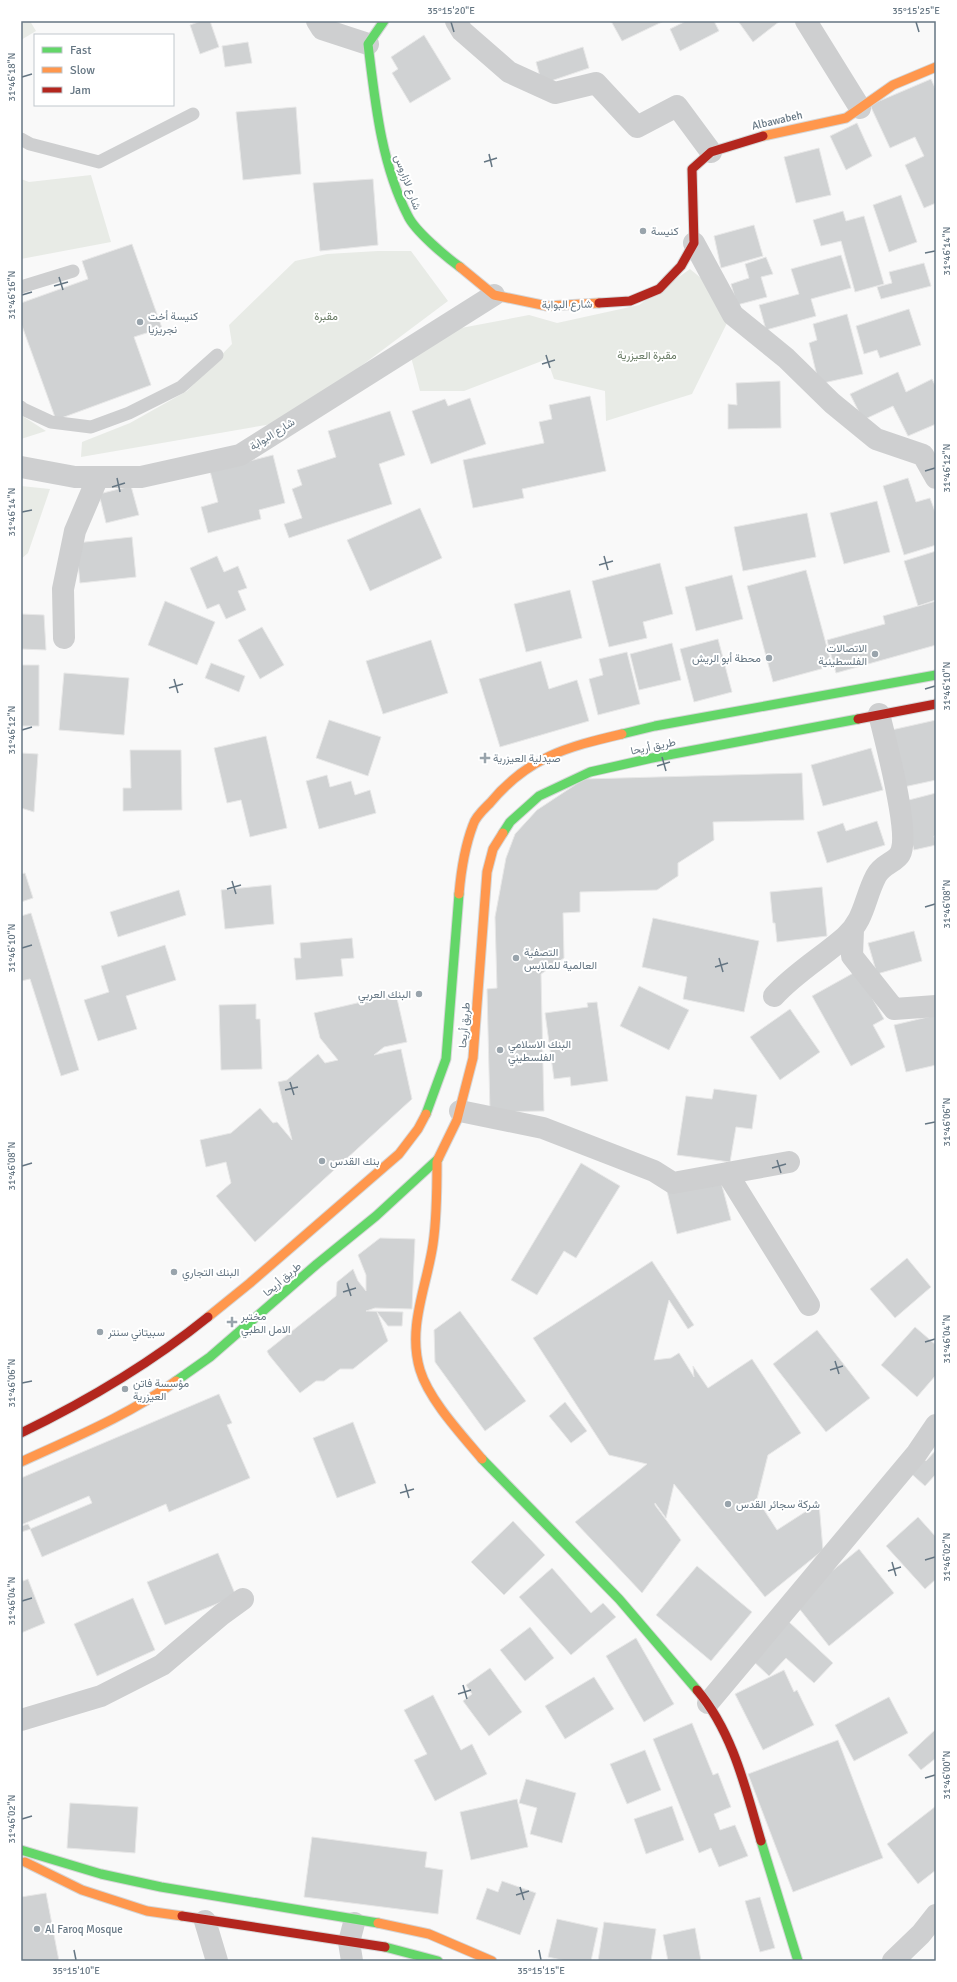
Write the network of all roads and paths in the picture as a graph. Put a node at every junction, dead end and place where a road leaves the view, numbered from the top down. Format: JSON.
{"nodes":[{"id":1,"x":317,"y":21,"type":"edge"},
{"id":2,"x":384,"y":21,"type":"edge"},
{"id":3,"x":456,"y":21,"type":"edge"},
{"id":4,"x":806,"y":21,"type":"edge"},
{"id":5,"x":368,"y":44,"type":"junction"},
{"id":6,"x":936,"y":67,"type":"edge"},
{"id":7,"x":860,"y":108,"type":"junction"},
{"id":8,"x":193,"y":114,"type":"dead end"},
{"id":9,"x":21,"y":139,"type":"edge"},
{"id":10,"x":711,"y":152,"type":"junction"},
{"id":11,"x":694,"y":243,"type":"junction"},
{"id":12,"x":73,"y":271,"type":"dead end"},
{"id":13,"x":21,"y":287,"type":"edge"},
{"id":14,"x":494,"y":295,"type":"junction"},
{"id":15,"x":217,"y":355,"type":"dead end"},
{"id":16,"x":21,"y":407,"type":"edge"},
{"id":17,"x":21,"y":467,"type":"edge"},
{"id":18,"x":98,"y":477,"type":"junction"},
{"id":19,"x":936,"y":478,"type":"edge"},
{"id":20,"x":64,"y":638,"type":"dead end"},
{"id":21,"x":936,"y":676,"type":"edge"},
{"id":22,"x":936,"y":704,"type":"edge"},
{"id":23,"x":879,"y":714,"type":"junction"},
{"id":24,"x":853,"y":929,"type":"junction"},
{"id":25,"x":774,"y":996,"type":"dead end"},
{"id":26,"x":936,"y":1006,"type":"edge"},
{"id":27,"x":460,"y":1111,"type":"junction"},
{"id":28,"x":437,"y":1162,"type":"junction"},
{"id":29,"x":789,"y":1162,"type":"dead end"},
{"id":30,"x":727,"y":1173,"type":"junction"},
{"id":31,"x":809,"y":1305,"type":"dead end"},
{"id":32,"x":936,"y":1425,"type":"edge"},
{"id":33,"x":21,"y":1433,"type":"edge"},
{"id":34,"x":21,"y":1462,"type":"edge"},
{"id":35,"x":243,"y":1599,"type":"dead end"},
{"id":36,"x":708,"y":1703,"type":"junction"},
{"id":37,"x":21,"y":1720,"type":"edge"},
{"id":38,"x":21,"y":1850,"type":"edge"},
{"id":39,"x":21,"y":1859,"type":"edge"},
{"id":40,"x":936,"y":1915,"type":"edge"},
{"id":41,"x":354,"y":1918,"type":"junction"},
{"id":42,"x":205,"y":1921,"type":"junction"},
{"id":43,"x":350,"y":1951,"type":"edge"},
{"id":44,"x":217,"y":1961,"type":"edge"},
{"id":45,"x":438,"y":1961,"type":"edge"},
{"id":46,"x":492,"y":1961,"type":"edge"},
{"id":47,"x":798,"y":1961,"type":"edge"},
{"id":48,"x":893,"y":1961,"type":"edge"}],
"edges":[{"from":1,"to":5,"type":"street"},
{"from":2,"to":5,"type":"main road"},
{"from":3,"to":10,"type":"street"},
{"from":4,"to":7,"type":"street"},
{"from":5,"to":14,"type":"main road","name":"شارع لازاروس"},
{"from":6,"to":7,"type":"main road","name":"Albawabeh"},
{"from":7,"to":10,"type":"main road","name":"Albawabeh"},
{"from":8,"to":9,"type":"lane"},
{"from":10,"to":11,"type":"main road","name":"Albawabeh"},
{"from":11,"to":14,"type":"main road","name":"شارع البوابة"},
{"from":11,"to":19,"type":"street"},
{"from":12,"to":13,"type":"lane"},
{"from":14,"to":18,"type":"street","name":"شارع البوابة"},
{"from":15,"to":16,"type":"lane"},
{"from":17,"to":18,"type":"street","name":"شارع البوابة"},
{"from":18,"to":20,"type":"street"},
{"from":21,"to":33,"type":"main road","name":"طريق أريحا"},
{"from":22,"to":23,"type":"main road","name":"طريق أريحا"},
{"from":23,"to":24,"type":"street"},
{"from":23,"to":27,"type":"main road","name":"طريق أريحا"},
{"from":24,"to":25,"type":"street"},
{"from":24,"to":26,"type":"street"},
{"from":27,"to":28,"type":"main road","name":"طريق أريحا"},
{"from":27,"to":30,"type":"street"},
{"from":28,"to":34,"type":"main road","name":"طريق أريحا"},
{"from":28,"to":36,"type":"main road"},
{"from":29,"to":30,"type":"street"},
{"from":30,"to":31,"type":"street"},
{"from":32,"to":36,"type":"street"},
{"from":35,"to":37,"type":"street"},
{"from":36,"to":47,"type":"main road"},
{"from":38,"to":41,"type":"main road"},
{"from":39,"to":42,"type":"main road"},
{"from":40,"to":48,"type":"street"},
{"from":41,"to":43,"type":"street"},
{"from":41,"to":46,"type":"main road"},
{"from":42,"to":43,"type":"main road"},
{"from":42,"to":44,"type":"street"},
{"from":43,"to":45,"type":"main road"}]}
